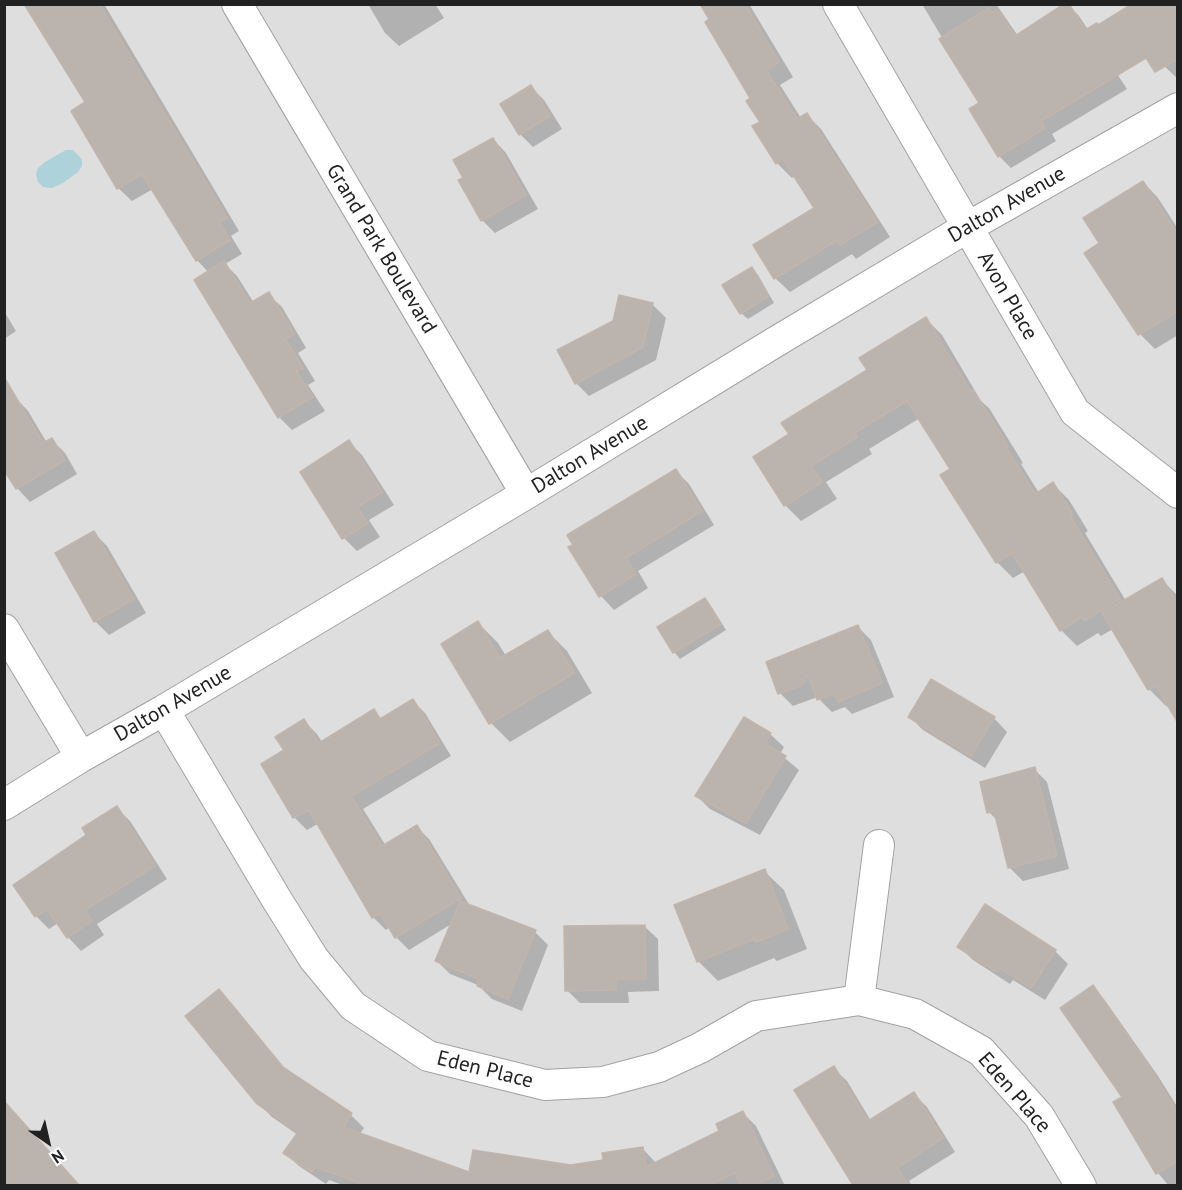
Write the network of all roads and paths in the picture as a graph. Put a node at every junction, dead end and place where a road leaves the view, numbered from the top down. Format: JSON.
{"nodes":[{"id":1,"x":237,"y":4,"type":"edge"},
{"id":2,"x":838,"y":4,"type":"edge"},
{"id":3,"x":1178,"y":108,"type":"edge"},
{"id":4,"x":968,"y":228,"type":"junction"},
{"id":5,"x":1178,"y":493,"type":"edge"},
{"id":6,"x":526,"y":494,"type":"junction"},
{"id":7,"x":4,"y":628,"type":"edge"},
{"id":8,"x":164,"y":710,"type":"junction"},
{"id":9,"x":81,"y":757,"type":"junction"},
{"id":10,"x":4,"y":805,"type":"edge"},
{"id":11,"x":879,"y":845,"type":"dead end"},
{"id":12,"x":859,"y":1000,"type":"junction"},
{"id":13,"x":1081,"y":1185,"type":"edge"}],
"edges":[{"from":1,"to":6,"type":"street","name":"Grand Park Boulevard"},
{"from":2,"to":4,"type":"street","name":"Avon Place"},
{"from":3,"to":4,"type":"street","name":"Dalton Avenue"},
{"from":4,"to":5,"type":"street","name":"Avon Place"},
{"from":4,"to":6,"type":"street","name":"Dalton Avenue"},
{"from":6,"to":8,"type":"street","name":"Dalton Avenue"},
{"from":7,"to":9,"type":"street"},
{"from":8,"to":9,"type":"street","name":"Dalton Avenue"},
{"from":8,"to":12,"type":"street","name":"Eden Place"},
{"from":9,"to":10,"type":"street","name":"Dalton Avenue"},
{"from":11,"to":12,"type":"street"},
{"from":12,"to":13,"type":"street","name":"Eden Place"}]}
